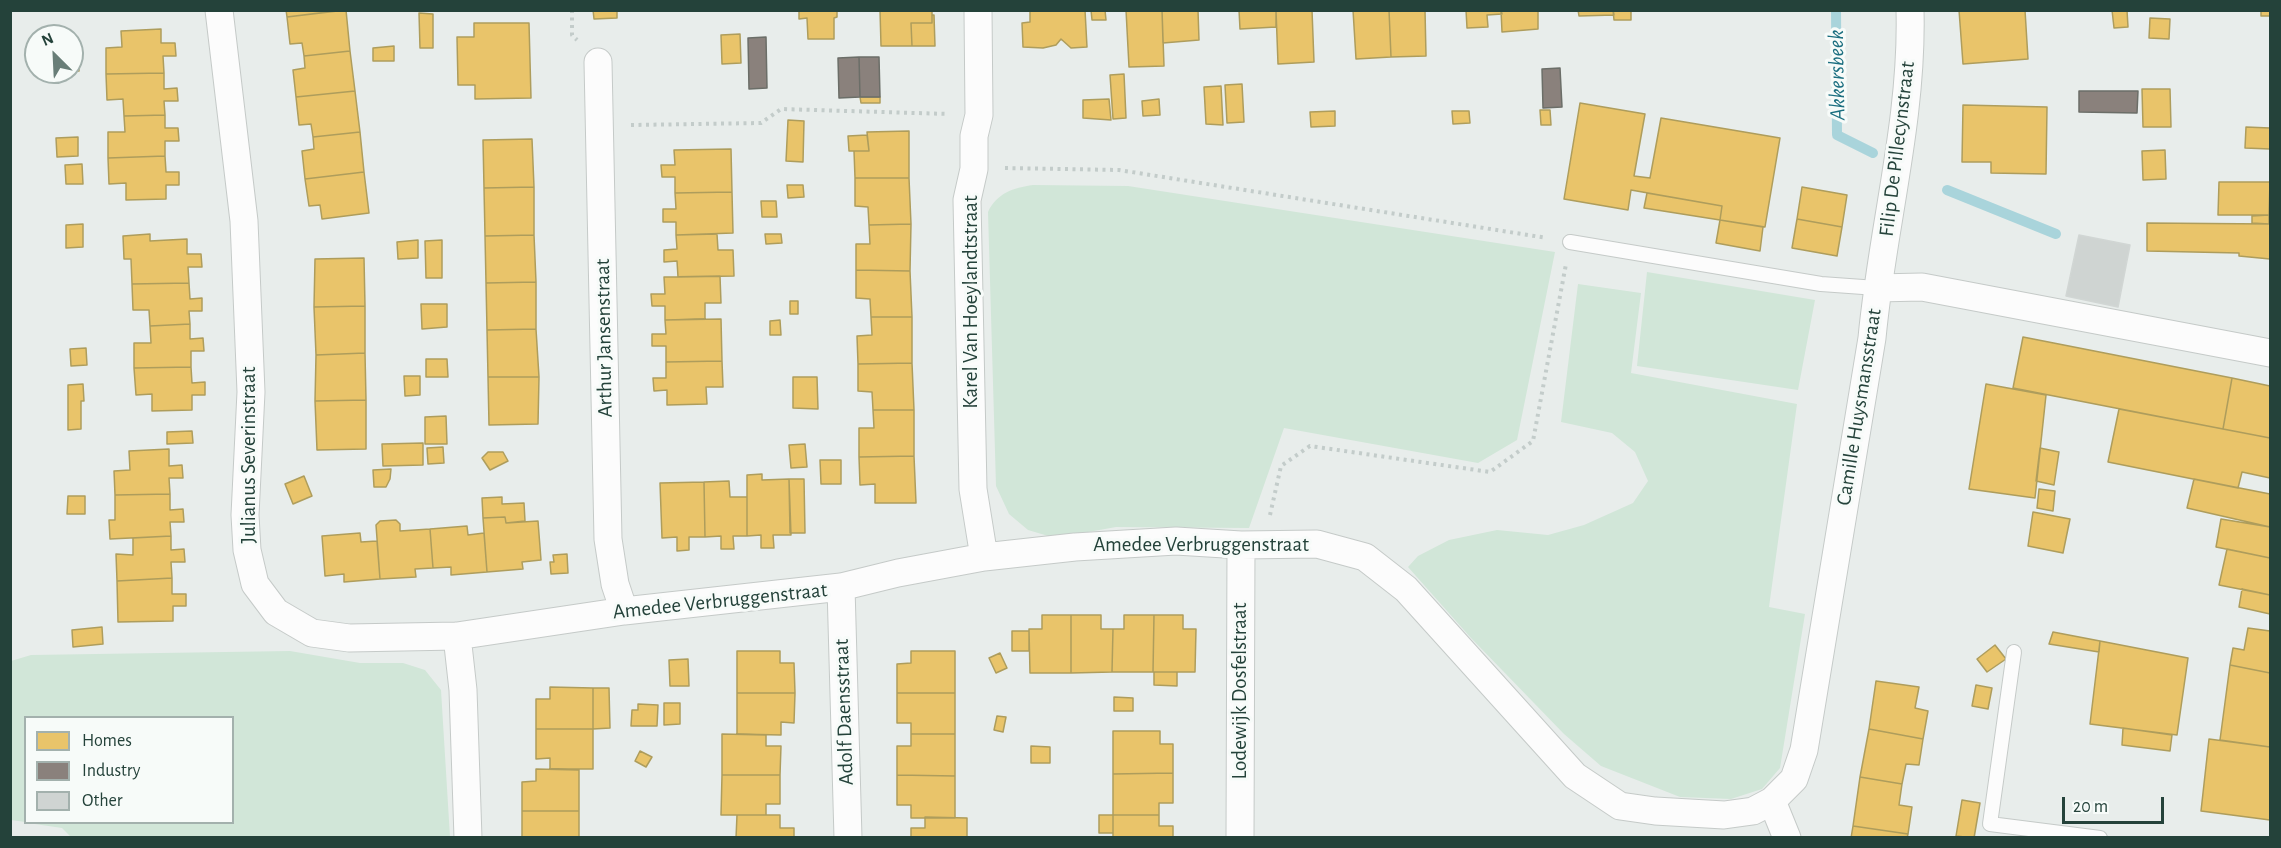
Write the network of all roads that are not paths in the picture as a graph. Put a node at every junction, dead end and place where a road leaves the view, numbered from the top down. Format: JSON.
{"nodes":[{"id":1,"x":219,"y":10,"type":"edge"},
{"id":2,"x":978,"y":10,"type":"edge"},
{"id":3,"x":1910,"y":10,"type":"edge"},
{"id":4,"x":598,"y":62,"type":"dead end"},
{"id":5,"x":1570,"y":242,"type":"road end"},
{"id":6,"x":1877,"y":288,"type":"junction"},
{"id":7,"x":2271,"y":352,"type":"edge"},
{"id":8,"x":1252,"y":545,"type":"junction"},
{"id":9,"x":984,"y":557,"type":"junction"},
{"id":10,"x":841,"y":587,"type":"junction"},
{"id":11,"x":624,"y":611,"type":"junction"},
{"id":12,"x":457,"y":636,"type":"junction"},
{"id":13,"x":2014,"y":652,"type":"dead end"},
{"id":14,"x":1772,"y":801,"type":"junction"},
{"id":15,"x":468,"y":837,"type":"edge"},
{"id":16,"x":848,"y":837,"type":"edge"},
{"id":17,"x":1240,"y":837,"type":"edge"},
{"id":18,"x":1787,"y":837,"type":"edge"},
{"id":19,"x":2100,"y":837,"type":"edge"}],
"edges":[{"from":1,"to":12,"type":"street","name":"Julianus Severinstraat"},
{"from":2,"to":9,"type":"street","name":"Karel Van Hoeylandtstraat"},
{"from":3,"to":6,"type":"street","name":"Filip De Pillecynstraat"},
{"from":4,"to":11,"type":"street","name":"Arthur Jansenstraat"},
{"from":5,"to":6,"type":"lane"},
{"from":6,"to":7,"type":"street","name":"Camille Huysmansstraat"},
{"from":6,"to":14,"type":"street","name":"Camille Huysmansstraat"},
{"from":8,"to":9,"type":"street","name":"Amedee Verbruggenstraat"},
{"from":8,"to":14,"type":"street","name":"Amedee Verbruggenstraat"},
{"from":8,"to":17,"type":"street","name":"Lodewijk Dosfelstraat"},
{"from":9,"to":10,"type":"street","name":"Amedee Verbruggenstraat"},
{"from":10,"to":11,"type":"street","name":"Amedee Verbruggenstraat"},
{"from":10,"to":16,"type":"street","name":"Adolf Daensstraat"},
{"from":11,"to":12,"type":"street","name":"Amedee Verbruggenstraat"},
{"from":12,"to":15,"type":"street"},
{"from":13,"to":19,"type":"lane"},
{"from":14,"to":18,"type":"street"}]}
